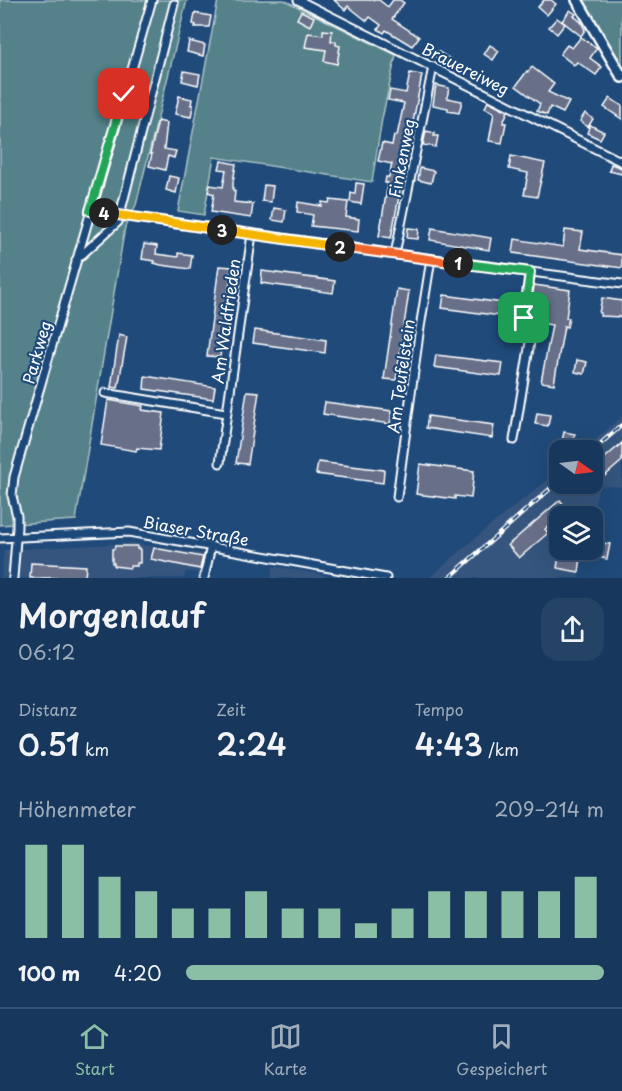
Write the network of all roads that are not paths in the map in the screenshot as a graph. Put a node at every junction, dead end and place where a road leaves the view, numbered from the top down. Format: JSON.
{"nodes":[{"id":1,"x":152,"y":0,"type":"edge"},
{"id":2,"x":298,"y":0,"type":"edge"},
{"id":3,"x":576,"y":0,"type":"edge"},
{"id":4,"x":174,"y":4,"type":"dead end"},
{"id":5,"x":432,"y":67,"type":"junction"},
{"id":6,"x":622,"y":77,"type":"edge"},
{"id":7,"x":622,"y":162,"type":"edge"},
{"id":8,"x":90,"y":211,"type":"junction"},
{"id":9,"x":120,"y":216,"type":"junction"},
{"id":10,"x":252,"y":234,"type":"junction"},
{"id":11,"x":395,"y":254,"type":"junction"},
{"id":12,"x":431,"y":259,"type":"junction"},
{"id":13,"x":76,"y":260,"type":"junction"},
{"id":14,"x":530,"y":272,"type":"junction"},
{"id":15,"x":622,"y":284,"type":"edge"},
{"id":16,"x":105,"y":393,"type":"dead end"},
{"id":17,"x":226,"y":413,"type":"junction"},
{"id":18,"x":514,"y":440,"type":"dead end"},
{"id":19,"x":220,"y":463,"type":"dead end"},
{"id":20,"x":397,"y":497,"type":"dead end"},
{"id":21,"x":17,"y":537,"type":"junction"},
{"id":22,"x":0,"y":538,"type":"edge"},
{"id":23,"x":211,"y":546,"type":"junction"},
{"id":24,"x":13,"y":578,"type":"edge"},
{"id":25,"x":204,"y":578,"type":"edge"},
{"id":26,"x":386,"y":578,"type":"edge"}],
"edges":[{"from":1,"to":8,"type":"street","name":"Parkweg"},
{"from":2,"to":5,"type":"street","name":"Brauereiweg"},
{"from":3,"to":6,"type":"street"},
{"from":4,"to":9,"type":"street"},
{"from":5,"to":7,"type":"street","name":"Brauereiweg"},
{"from":5,"to":11,"type":"street","name":"Finkenweg"},
{"from":8,"to":9,"type":"street"},
{"from":8,"to":13,"type":"street","name":"Parkweg"},
{"from":9,"to":10,"type":"street"},
{"from":9,"to":13,"type":"street"},
{"from":10,"to":11,"type":"street"},
{"from":10,"to":17,"type":"street","name":"Am Waldfrieden"},
{"from":11,"to":12,"type":"street"},
{"from":12,"to":14,"type":"street"},
{"from":12,"to":20,"type":"street","name":"Am Teufelstein"},
{"from":13,"to":21,"type":"street","name":"Parkweg"},
{"from":14,"to":15,"type":"street"},
{"from":14,"to":18,"type":"street"},
{"from":16,"to":17,"type":"street"},
{"from":17,"to":19,"type":"street","name":"Am Waldfrieden"},
{"from":21,"to":22,"type":"street","name":"Biaser Straße"},
{"from":21,"to":23,"type":"street","name":"Biaser Straße"},
{"from":21,"to":24,"type":"street","name":"Parkweg"},
{"from":23,"to":25,"type":"street"},
{"from":23,"to":26,"type":"street","name":"Biaser Straße"}]}
